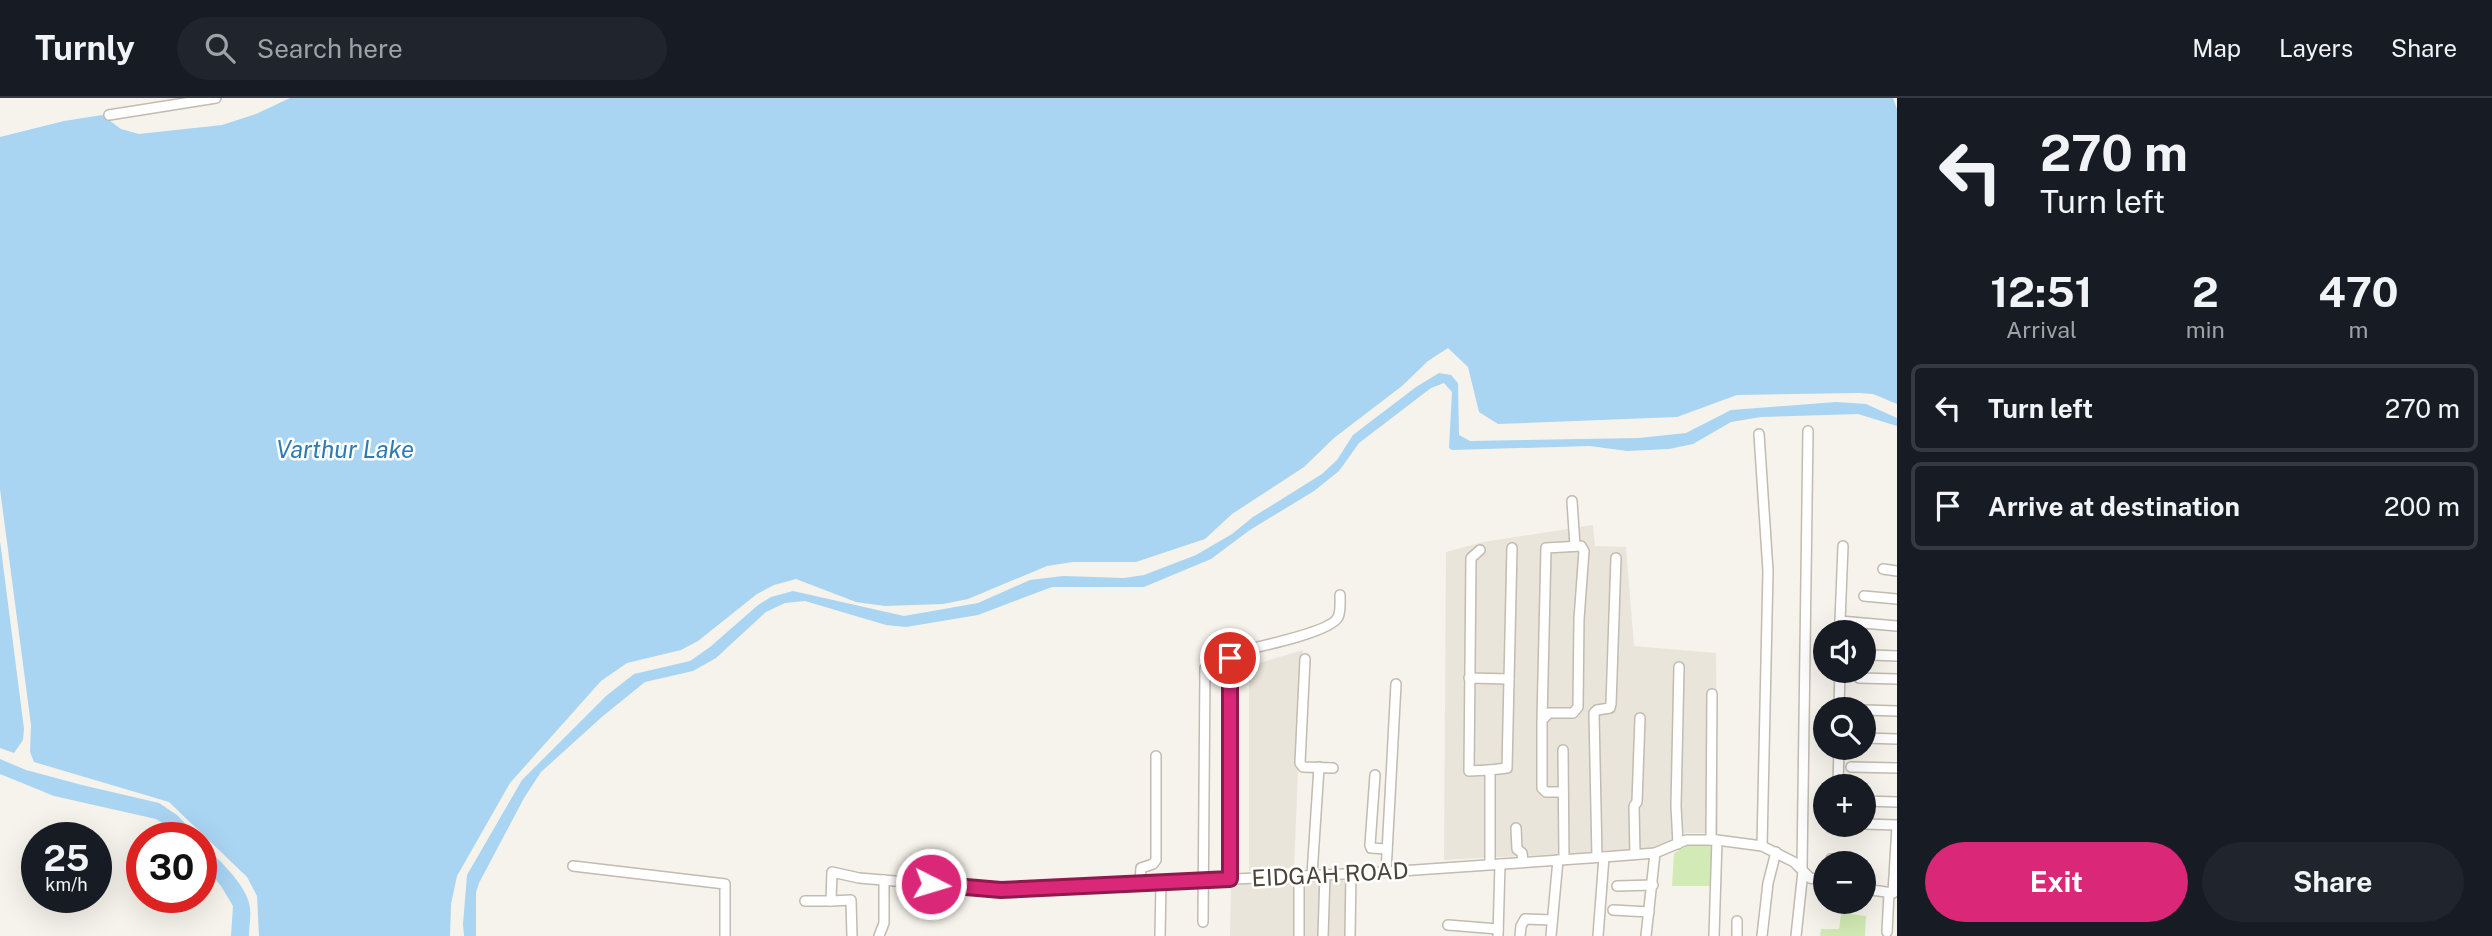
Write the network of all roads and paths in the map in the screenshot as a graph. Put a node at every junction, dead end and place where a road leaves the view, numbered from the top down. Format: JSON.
{"nodes":[{"id":1,"x":216,"y":98,"type":"edge"},
{"id":2,"x":109,"y":115,"type":"dead end"},
{"id":3,"x":1808,"y":430,"type":"dead end"},
{"id":4,"x":1759,"y":434,"type":"dead end"},
{"id":5,"x":1572,"y":501,"type":"dead end"},
{"id":6,"x":1575,"y":546,"type":"junction"},
{"id":7,"x":1843,"y":546,"type":"dead end"},
{"id":8,"x":1512,"y":548,"type":"dead end"},
{"id":9,"x":1480,"y":550,"type":"dead end"},
{"id":10,"x":1616,"y":558,"type":"dead end"},
{"id":11,"x":1884,"y":569,"type":"dead end"},
{"id":12,"x":1897,"y":571,"type":"edge"},
{"id":13,"x":1340,"y":595,"type":"dead end"},
{"id":14,"x":1864,"y":596,"type":"dead end"},
{"id":15,"x":1897,"y":599,"type":"edge"},
{"id":16,"x":1840,"y":620,"type":"edge"},
{"id":17,"x":1876,"y":624,"type":"edge"},
{"id":18,"x":1897,"y":626,"type":"edge"},
{"id":19,"x":1876,"y":655,"type":"edge"},
{"id":20,"x":1897,"y":656,"type":"edge"},
{"id":21,"x":1305,"y":659,"type":"dead end"},
{"id":22,"x":1679,"y":667,"type":"dead end"},
{"id":23,"x":1205,"y":668,"type":"dead end"},
{"id":24,"x":1469,"y":678,"type":"junction"},
{"id":25,"x":1876,"y":678,"type":"edge"},
{"id":26,"x":1509,"y":679,"type":"junction"},
{"id":27,"x":1897,"y":679,"type":"edge"},
{"id":28,"x":1396,"y":684,"type":"dead end"},
{"id":29,"x":1712,"y":694,"type":"dead end"},
{"id":30,"x":1876,"y":710,"type":"edge"},
{"id":31,"x":1897,"y":711,"type":"edge"},
{"id":32,"x":1640,"y":718,"type":"dead end"},
{"id":33,"x":1542,"y":720,"type":"junction"},
{"id":34,"x":1876,"y":738,"type":"edge"},
{"id":35,"x":1897,"y":739,"type":"edge"},
{"id":36,"x":1563,"y":750,"type":"dead end"},
{"id":37,"x":1156,"y":756,"type":"dead end"},
{"id":38,"x":1319,"y":767,"type":"junction"},
{"id":39,"x":1851,"y":767,"type":"dead end"},
{"id":40,"x":1333,"y":768,"type":"dead end"},
{"id":41,"x":1897,"y":768,"type":"edge"},
{"id":42,"x":1489,"y":770,"type":"junction"},
{"id":43,"x":1375,"y":775,"type":"dead end"},
{"id":44,"x":1562,"y":792,"type":"junction"},
{"id":45,"x":1876,"y":801,"type":"edge"},
{"id":46,"x":1897,"y":802,"type":"edge"},
{"id":47,"x":1876,"y":824,"type":"edge"},
{"id":48,"x":1897,"y":825,"type":"edge"},
{"id":49,"x":1516,"y":828,"type":"dead end"},
{"id":50,"x":1714,"y":840,"type":"junction"},
{"id":51,"x":1678,"y":844,"type":"junction"},
{"id":52,"x":1762,"y":846,"type":"junction"},
{"id":53,"x":1387,"y":849,"type":"junction"},
{"id":54,"x":1776,"y":852,"type":"junction"},
{"id":55,"x":1655,"y":853,"type":"junction"},
{"id":56,"x":1636,"y":855,"type":"junction"},
{"id":57,"x":1600,"y":857,"type":"junction"},
{"id":58,"x":1561,"y":860,"type":"junction"},
{"id":59,"x":1523,"y":862,"type":"junction"},
{"id":60,"x":1495,"y":864,"type":"junction"},
{"id":61,"x":573,"y":866,"type":"dead end"},
{"id":62,"x":1802,"y":870,"type":"junction"},
{"id":63,"x":1385,"y":872,"type":"junction"},
{"id":64,"x":1351,"y":873,"type":"junction"},
{"id":65,"x":1312,"y":874,"type":"junction"},
{"id":66,"x":1325,"y":874,"type":"junction"},
{"id":67,"x":1299,"y":875,"type":"junction"},
{"id":68,"x":1230,"y":879,"type":"junction"},
{"id":69,"x":1813,"y":879,"type":"edge"},
{"id":70,"x":884,"y":880,"type":"junction"},
{"id":71,"x":1203,"y":880,"type":"junction"},
{"id":72,"x":1161,"y":882,"type":"junction"},
{"id":73,"x":1140,"y":883,"type":"junction"},
{"id":74,"x":1653,"y":885,"type":"junction"},
{"id":75,"x":1617,"y":886,"type":"dead end"},
{"id":76,"x":1893,"y":893,"type":"edge"},
{"id":77,"x":805,"y":901,"type":"dead end"},
{"id":78,"x":831,"y":901,"type":"junction"},
{"id":79,"x":1613,"y":910,"type":"dead end"},
{"id":80,"x":1649,"y":912,"type":"junction"},
{"id":81,"x":1552,"y":920,"type":"junction"},
{"id":82,"x":1737,"y":921,"type":"dead end"},
{"id":83,"x":1203,"y":922,"type":"dead end"},
{"id":84,"x":1448,"y":925,"type":"dead end"},
{"id":85,"x":1887,"y":932,"type":"dead end"},
{"id":86,"x":1498,"y":933,"type":"edge"},
{"id":87,"x":725,"y":936,"type":"edge"},
{"id":88,"x":852,"y":936,"type":"edge"},
{"id":89,"x":879,"y":936,"type":"edge"},
{"id":90,"x":1160,"y":936,"type":"edge"},
{"id":91,"x":1299,"y":936,"type":"edge"},
{"id":92,"x":1323,"y":936,"type":"edge"},
{"id":93,"x":1350,"y":936,"type":"edge"},
{"id":94,"x":1520,"y":936,"type":"edge"},
{"id":95,"x":1551,"y":936,"type":"edge"},
{"id":96,"x":1598,"y":936,"type":"edge"},
{"id":97,"x":1646,"y":936,"type":"edge"},
{"id":98,"x":1714,"y":936,"type":"edge"},
{"id":99,"x":1737,"y":936,"type":"edge"},
{"id":100,"x":1762,"y":936,"type":"edge"},
{"id":101,"x":1796,"y":936,"type":"edge"}],
"edges":[{"from":1,"to":2,"type":"street"},
{"from":3,"to":62,"type":"street"},
{"from":4,"to":52,"type":"street"},
{"from":5,"to":6,"type":"street"},
{"from":6,"to":33,"type":"street"},
{"from":6,"to":33,"type":"street"},
{"from":7,"to":16,"type":"street"},
{"from":8,"to":26,"type":"street"},
{"from":9,"to":24,"type":"street"},
{"from":10,"to":57,"type":"street"},
{"from":11,"to":12,"type":"street"},
{"from":13,"to":68,"type":"street"},
{"from":14,"to":15,"type":"street"},
{"from":17,"to":18,"type":"street"},
{"from":19,"to":20,"type":"street"},
{"from":21,"to":38,"type":"street"},
{"from":22,"to":51,"type":"street"},
{"from":23,"to":71,"type":"street"},
{"from":24,"to":26,"type":"street"},
{"from":24,"to":42,"type":"street"},
{"from":25,"to":27,"type":"street"},
{"from":26,"to":42,"type":"street"},
{"from":28,"to":53,"type":"street"},
{"from":29,"to":50,"type":"street"},
{"from":30,"to":31,"type":"street"},
{"from":32,"to":56,"type":"street"},
{"from":33,"to":44,"type":"street"},
{"from":34,"to":35,"type":"street"},
{"from":36,"to":44,"type":"street"},
{"from":37,"to":73,"type":"street"},
{"from":38,"to":40,"type":"street"},
{"from":38,"to":65,"type":"street"},
{"from":39,"to":41,"type":"street"},
{"from":42,"to":60,"type":"street"},
{"from":43,"to":53,"type":"street"},
{"from":44,"to":58,"type":"street"},
{"from":45,"to":46,"type":"street"},
{"from":47,"to":48,"type":"street"},
{"from":48,"to":76,"type":"street"},
{"from":49,"to":59,"type":"street"},
{"from":50,"to":51,"type":"street","name":"EIDGAH ROAD"},
{"from":50,"to":52,"type":"street","name":"EIDGAH ROAD"},
{"from":50,"to":98,"type":"street"},
{"from":51,"to":55,"type":"street","name":"EIDGAH ROAD"},
{"from":52,"to":54,"type":"street","name":"EIDGAH ROAD"},
{"from":53,"to":63,"type":"street"},
{"from":54,"to":62,"type":"street","name":"EIDGAH ROAD"},
{"from":54,"to":100,"type":"street"},
{"from":55,"to":56,"type":"street","name":"EIDGAH ROAD"},
{"from":55,"to":74,"type":"street"},
{"from":56,"to":57,"type":"street","name":"EIDGAH ROAD"},
{"from":57,"to":58,"type":"street","name":"EIDGAH ROAD"},
{"from":57,"to":96,"type":"street"},
{"from":58,"to":59,"type":"street","name":"EIDGAH ROAD"},
{"from":58,"to":81,"type":"street"},
{"from":59,"to":60,"type":"street","name":"EIDGAH ROAD"},
{"from":60,"to":63,"type":"street","name":"EIDGAH ROAD"},
{"from":60,"to":86,"type":"street"},
{"from":61,"to":87,"type":"street"},
{"from":62,"to":69,"type":"street","name":"EIDGAH ROAD"},
{"from":62,"to":101,"type":"street"},
{"from":63,"to":64,"type":"street","name":"EIDGAH ROAD"},
{"from":64,"to":66,"type":"street","name":"EIDGAH ROAD"},
{"from":64,"to":93,"type":"street"},
{"from":65,"to":66,"type":"street","name":"EIDGAH ROAD"},
{"from":65,"to":67,"type":"street","name":"EIDGAH ROAD"},
{"from":66,"to":92,"type":"street"},
{"from":67,"to":68,"type":"street","name":"EIDGAH ROAD"},
{"from":67,"to":91,"type":"street"},
{"from":68,"to":71,"type":"street","name":"EIDGAH ROAD"},
{"from":70,"to":73,"type":"street","name":"EIDGAH ROAD"},
{"from":70,"to":78,"type":"street","name":"EIDGAH ROAD"},
{"from":70,"to":89,"type":"street"},
{"from":71,"to":72,"type":"street","name":"EIDGAH ROAD"},
{"from":71,"to":83,"type":"street"},
{"from":72,"to":73,"type":"street","name":"EIDGAH ROAD"},
{"from":72,"to":90,"type":"street"},
{"from":74,"to":75,"type":"street"},
{"from":74,"to":80,"type":"street"},
{"from":76,"to":85,"type":"street"},
{"from":77,"to":78,"type":"street"},
{"from":78,"to":88,"type":"street"},
{"from":79,"to":80,"type":"street"},
{"from":80,"to":97,"type":"street"},
{"from":81,"to":94,"type":"street"},
{"from":81,"to":95,"type":"street"},
{"from":82,"to":99,"type":"street"},
{"from":84,"to":86,"type":"street"}]}
